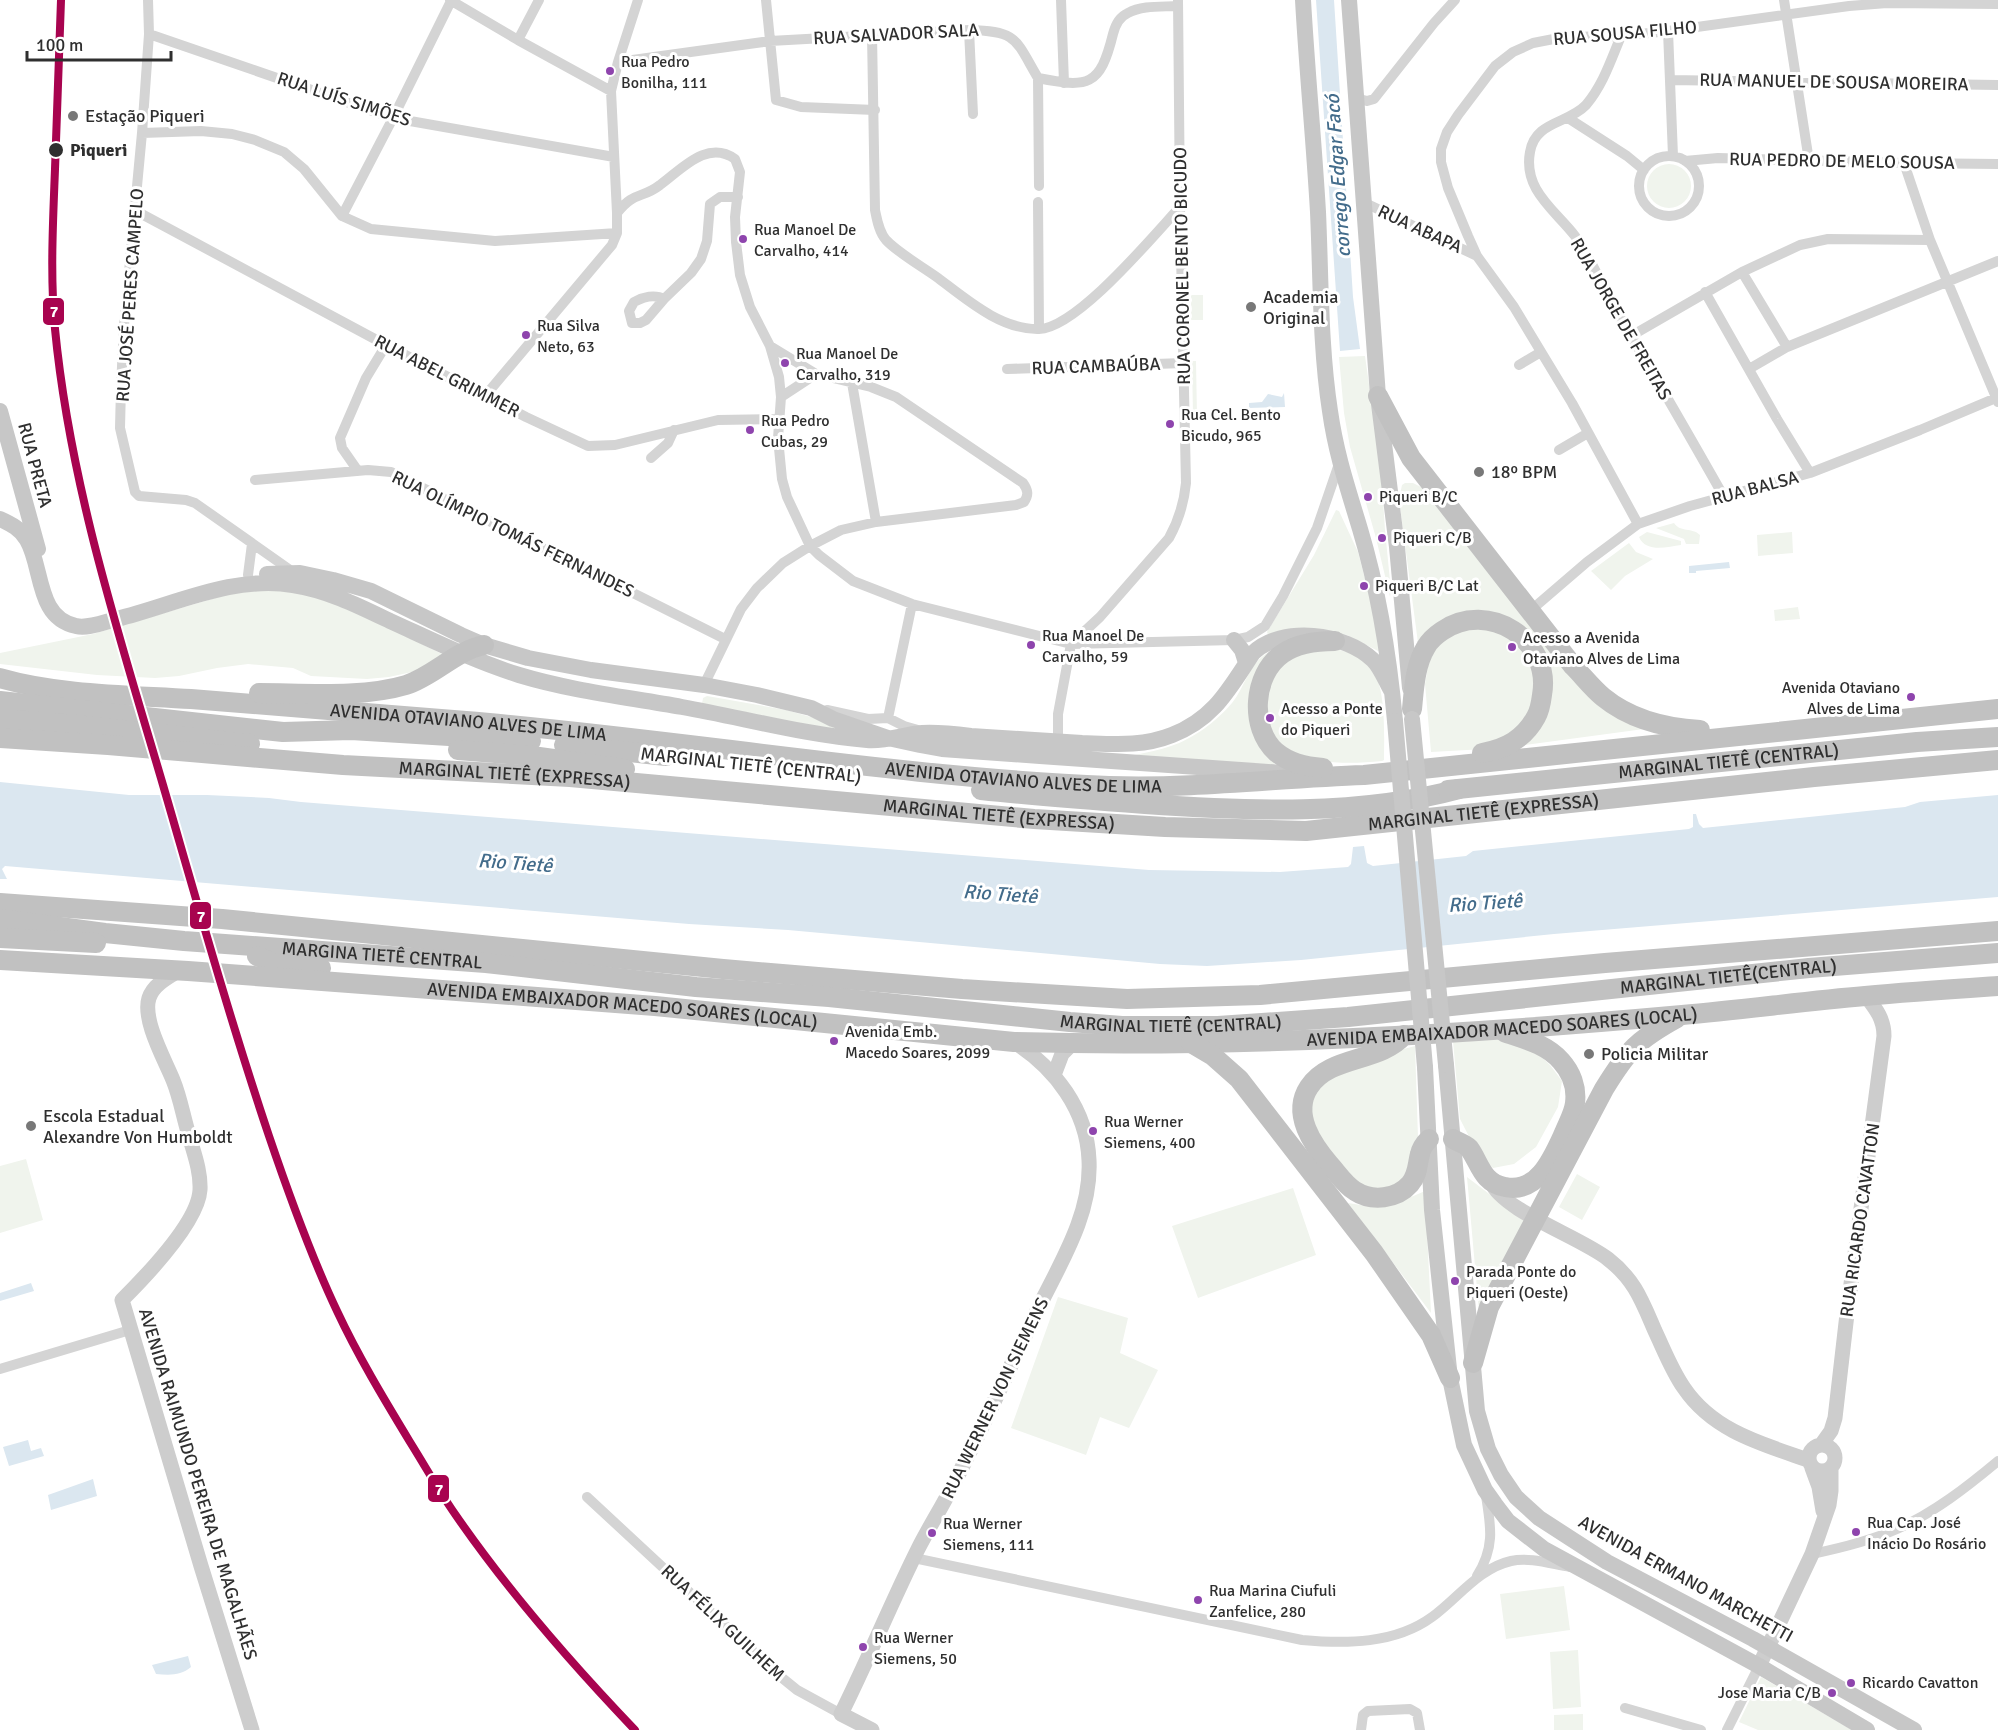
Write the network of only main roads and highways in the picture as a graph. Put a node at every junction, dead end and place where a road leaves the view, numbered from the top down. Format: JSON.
{"nodes":[{"id":1,"x":1303,"y":0,"type":"edge"},
{"id":2,"x":1349,"y":0,"type":"edge"},
{"id":3,"x":1378,"y":396,"type":"junction"},
{"id":4,"x":0,"y":411,"type":"edge"},
{"id":5,"x":0,"y":519,"type":"edge"},
{"id":6,"x":28,"y":528,"type":"junction"},
{"id":7,"x":1234,"y":640,"type":"road end"},
{"id":8,"x":1335,"y":641,"type":"junction"},
{"id":9,"x":484,"y":645,"type":"junction"},
{"id":10,"x":462,"y":654,"type":"junction"},
{"id":11,"x":1246,"y":663,"type":"junction"},
{"id":12,"x":0,"y":678,"type":"edge"},
{"id":13,"x":0,"y":683,"type":"edge"},
{"id":14,"x":25,"y":685,"type":"junction"},
{"id":15,"x":704,"y":685,"type":"junction"},
{"id":16,"x":1392,"y":692,"type":"junction"},
{"id":17,"x":194,"y":699,"type":"junction"},
{"id":18,"x":0,"y":701,"type":"edge"},
{"id":19,"x":684,"y":707,"type":"junction"},
{"id":20,"x":70,"y":708,"type":"junction"},
{"id":21,"x":0,"y":709,"type":"edge"},
{"id":22,"x":1998,"y":709,"type":"edge"},
{"id":23,"x":1412,"y":714,"type":"junction"},
{"id":24,"x":0,"y":719,"type":"edge"},
{"id":25,"x":1998,"y":727,"type":"edge"},
{"id":26,"x":283,"y":732,"type":"junction"},
{"id":27,"x":1741,"y":735,"type":"junction"},
{"id":28,"x":1998,"y":737,"type":"edge"},
{"id":29,"x":0,"y":738,"type":"edge"},
{"id":30,"x":888,"y":738,"type":"junction"},
{"id":31,"x":1917,"y":742,"type":"junction"},
{"id":32,"x":1046,"y":746,"type":"junction"},
{"id":33,"x":1998,"y":760,"type":"edge"},
{"id":34,"x":1463,"y":763,"type":"junction"},
{"id":35,"x":488,"y":772,"type":"junction"},
{"id":36,"x":1364,"y":775,"type":"junction"},
{"id":37,"x":1296,"y":777,"type":"junction"},
{"id":38,"x":1110,"y":786,"type":"junction"},
{"id":39,"x":1459,"y":789,"type":"junction"},
{"id":40,"x":742,"y":792,"type":"junction"},
{"id":41,"x":0,"y":903,"type":"edge"},
{"id":42,"x":0,"y":919,"type":"edge"},
{"id":43,"x":1998,"y":931,"type":"edge"},
{"id":44,"x":0,"y":938,"type":"edge"},
{"id":45,"x":183,"y":945,"type":"junction"},
{"id":46,"x":1998,"y":953,"type":"edge"},
{"id":47,"x":257,"y":956,"type":"junction"},
{"id":48,"x":0,"y":960,"type":"edge"},
{"id":49,"x":582,"y":974,"type":"junction"},
{"id":50,"x":1998,"y":986,"type":"edge"},
{"id":51,"x":524,"y":996,"type":"junction"},
{"id":52,"x":829,"y":997,"type":"junction"},
{"id":53,"x":1188,"y":998,"type":"junction"},
{"id":54,"x":1401,"y":1012,"type":"joint"},
{"id":55,"x":1683,"y":1015,"type":"junction"},
{"id":56,"x":842,"y":1025,"type":"junction"},
{"id":57,"x":1122,"y":1026,"type":"junction"},
{"id":58,"x":1496,"y":1029,"type":"junction"},
{"id":59,"x":1404,"y":1035,"type":"junction"},
{"id":60,"x":1191,"y":1043,"type":"junction"},
{"id":61,"x":1429,"y":1138,"type":"junction"},
{"id":62,"x":1453,"y":1139,"type":"junction"},
{"id":63,"x":1473,"y":1363,"type":"junction"},
{"id":64,"x":1450,"y":1378,"type":"junction"},
{"id":65,"x":1868,"y":1730,"type":"edge"},
{"id":66,"x":1914,"y":1730,"type":"edge"}],
"edges":[{"from":1,"to":16,"type":"main road"},
{"from":2,"to":3,"type":"main road","name":"AVENIDA ERMANO MARCHETTI"},
{"from":3,"to":23,"type":"main road","name":"AVENIDA ERMANO MARCHETTI"},
{"from":3,"to":27,"type":"highway"},
{"from":4,"to":6,"type":"main road","name":"RUA PRETA"},
{"from":5,"to":6,"type":"main road"},
{"from":6,"to":9,"type":"main road"},
{"from":6,"to":10,"type":"main road"},
{"from":7,"to":11,"type":"main road"},
{"from":8,"to":11,"type":"main road","name":"AVENIDA OTAVIANO ALVES DE LIMA"},
{"from":8,"to":16,"type":"main road","name":"AVENIDA OTAVIANO ALVES DE LIMA"},
{"from":8,"to":36,"type":"highway"},
{"from":9,"to":10,"type":"highway"},
{"from":9,"to":15,"type":"main road"},
{"from":10,"to":17,"type":"highway"},
{"from":10,"to":19,"type":"main road"},
{"from":11,"to":32,"type":"main road","name":"AVENIDA OTAVIANO ALVES DE LIMA"},
{"from":12,"to":14,"type":"highway","name":"AVENIDA OTAVIANO ALVES DE LIMA"},
{"from":13,"to":14,"type":"highway"},
{"from":14,"to":17,"type":"highway","name":"AVENIDA OTAVIANO ALVES DE LIMA"},
{"from":15,"to":19,"type":"main road"},
{"from":15,"to":30,"type":"main road"},
{"from":16,"to":61,"type":"main road","bridge":true},
{"from":17,"to":38,"type":"highway","name":"AVENIDA OTAVIANO ALVES DE LIMA"},
{"from":18,"to":20,"type":"highway"},
{"from":19,"to":30,"type":"main road"},
{"from":20,"to":21,"type":"highway"},
{"from":20,"to":26,"type":"highway","name":"MARGINAL TIETÊ (CENTRAL)"},
{"from":22,"to":27,"type":"highway","name":"AVENIDA OTAVIANO ALVES DE LIMA"},
{"from":23,"to":34,"type":"highway"},
{"from":23,"to":62,"type":"main road","name":"AVENIDA ERMANO MARCHETTI","bridge":true},
{"from":24,"to":35,"type":"highway"},
{"from":25,"to":31,"type":"highway"},
{"from":26,"to":39,"type":"highway","name":"MARGINAL TIETÊ (CENTRAL)"},
{"from":26,"to":40,"type":"highway"},
{"from":27,"to":34,"type":"highway","name":"AVENIDA OTAVIANO ALVES DE LIMA"},
{"from":28,"to":31,"type":"highway","name":"MARGINAL TIETÊ (CENTRAL)"},
{"from":29,"to":35,"type":"highway","name":"MARGINAL TIETÊ (EXPRESSA)"},
{"from":30,"to":32,"type":"main road","name":"AVENIDA OTAVIANO ALVES DE LIMA"},
{"from":30,"to":32,"type":"main road","name":"AVENIDA OTAVIANO ALVES DE LIMA"},
{"from":31,"to":39,"type":"highway","name":"MARGINAL TIETÊ (CENTRAL)"},
{"from":32,"to":37,"type":"main road","name":"AVENIDA OTAVIANO ALVES DE LIMA"},
{"from":33,"to":40,"type":"highway","name":"MARGINAL TIETÊ (EXPRESSA)"},
{"from":34,"to":36,"type":"highway","name":"AVENIDA OTAVIANO ALVES DE LIMA"},
{"from":35,"to":40,"type":"highway","name":"MARGINAL TIETÊ (EXPRESSA)"},
{"from":36,"to":37,"type":"highway","name":"AVENIDA OTAVIANO ALVES DE LIMA"},
{"from":37,"to":38,"type":"highway","name":"AVENIDA OTAVIANO ALVES DE LIMA"},
{"from":38,"to":39,"type":"highway"},
{"from":41,"to":53,"type":"highway"},
{"from":42,"to":45,"type":"highway"},
{"from":43,"to":53,"type":"highway"},
{"from":44,"to":45,"type":"highway"},
{"from":45,"to":47,"type":"highway"},
{"from":45,"to":49,"type":"highway","name":"MARGINA TIETÊ CENTRAL"},
{"from":46,"to":54,"type":"highway","name":"MARGINAL TIETÊ(CENTRAL)"},
{"from":47,"to":49,"type":"highway"},
{"from":47,"to":51,"type":"highway"},
{"from":48,"to":51,"type":"highway","name":"AVENIDA EMBAIXADOR MACEDO SOARES (LOCAL)"},
{"from":49,"to":52,"type":"highway","name":"MARGINAL TIETÊ (CENTRAL)"},
{"from":50,"to":55,"type":"highway","name":"AVENIDA EMBAIXADOR MACEDO SOARES (LOCAL)"},
{"from":51,"to":56,"type":"highway","name":"AVENIDA EMBAIXADOR MACEDO SOARES (LOCAL)"},
{"from":52,"to":53,"type":"highway"},
{"from":52,"to":57,"type":"highway","name":"MARGINAL TIETÊ (CENTRAL)"},
{"from":54,"to":57,"type":"highway","name":"MARGINAL TIETÊ (CENTRAL)"},
{"from":55,"to":58,"type":"highway","name":"AVENIDA EMBAIXADOR MACEDO SOARES (LOCAL)"},
{"from":55,"to":63,"type":"highway"},
{"from":56,"to":57,"type":"highway"},
{"from":56,"to":60,"type":"highway","name":"AVENIDA EMBAIXADOR MACEDO SOARES (LOCAL)"},
{"from":58,"to":59,"type":"highway","name":"AVENIDA EMBAIXADOR MACEDO SOARES (LOCAL)"},
{"from":58,"to":62,"type":"highway"},
{"from":59,"to":60,"type":"highway","name":"AVENIDA EMBAIXADOR MACEDO SOARES (LOCAL)"},
{"from":59,"to":61,"type":"highway"},
{"from":60,"to":64,"type":"highway"},
{"from":61,"to":64,"type":"main road"},
{"from":62,"to":63,"type":"main road","name":"AVENIDA ERMANO MARCHETTI"},
{"from":63,"to":66,"type":"main road","name":"AVENIDA ERMANO MARCHETTI"},
{"from":64,"to":65,"type":"main road"}]}
